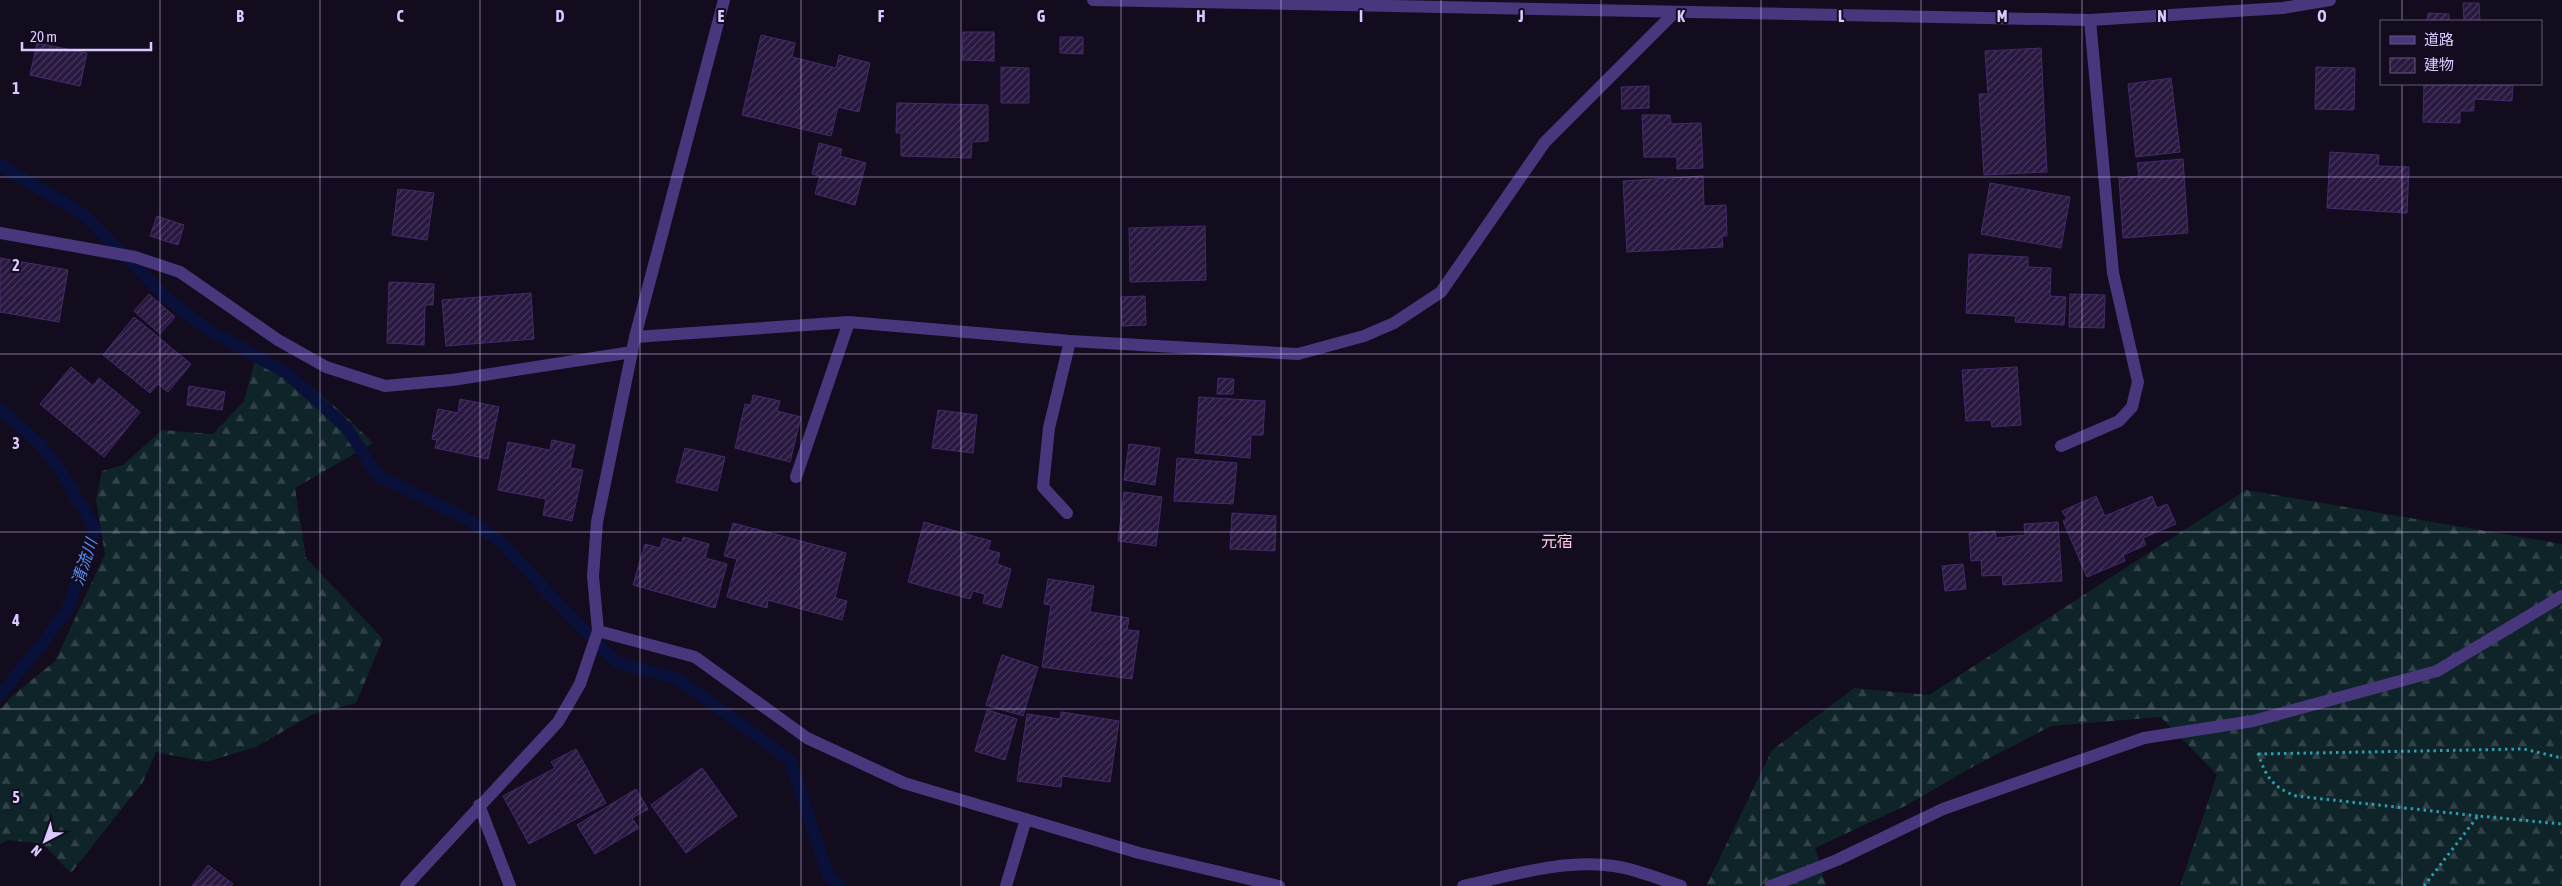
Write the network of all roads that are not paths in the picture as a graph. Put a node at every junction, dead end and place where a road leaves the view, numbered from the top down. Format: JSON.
{"nodes":[{"id":1,"x":724,"y":0,"type":"edge"},
{"id":2,"x":1093,"y":0,"type":"edge"},
{"id":3,"x":2330,"y":0,"type":"edge"},
{"id":4,"x":1675,"y":12,"type":"junction"},
{"id":5,"x":2090,"y":20,"type":"junction"},
{"id":6,"x":0,"y":233,"type":"edge"},
{"id":7,"x":849,"y":322,"type":"junction"},
{"id":8,"x":635,"y":337,"type":"junction"},
{"id":9,"x":1070,"y":341,"type":"junction"},
{"id":10,"x":632,"y":352,"type":"junction"},
{"id":11,"x":2061,"y":446,"type":"dead end"},
{"id":12,"x":796,"y":477,"type":"dead end"},
{"id":13,"x":1067,"y":513,"type":"dead end"},
{"id":14,"x":2562,"y":596,"type":"edge"},
{"id":15,"x":598,"y":630,"type":"junction"},
{"id":16,"x":479,"y":805,"type":"junction"},
{"id":17,"x":1026,"y":819,"type":"junction"},
{"id":18,"x":406,"y":886,"type":"edge"},
{"id":19,"x":510,"y":886,"type":"edge"},
{"id":20,"x":1006,"y":886,"type":"edge"},
{"id":21,"x":1279,"y":886,"type":"edge"},
{"id":22,"x":1463,"y":886,"type":"edge"},
{"id":23,"x":1680,"y":886,"type":"edge"},
{"id":24,"x":1771,"y":886,"type":"edge"}],
"edges":[{"from":1,"to":8,"type":"street"},
{"from":2,"to":4,"type":"street"},
{"from":3,"to":5,"type":"street"},
{"from":4,"to":5,"type":"street"},
{"from":4,"to":9,"type":"street"},
{"from":5,"to":11,"type":"street"},
{"from":6,"to":10,"type":"street"},
{"from":7,"to":8,"type":"street"},
{"from":7,"to":9,"type":"street"},
{"from":7,"to":12,"type":"street"},
{"from":8,"to":10,"type":"street"},
{"from":9,"to":13,"type":"street"},
{"from":10,"to":15,"type":"street"},
{"from":14,"to":24,"type":"street"},
{"from":15,"to":16,"type":"street"},
{"from":15,"to":17,"type":"street"},
{"from":16,"to":18,"type":"street"},
{"from":16,"to":19,"type":"street"},
{"from":17,"to":20,"type":"street"},
{"from":17,"to":21,"type":"street"},
{"from":22,"to":23,"type":"street"}]}
